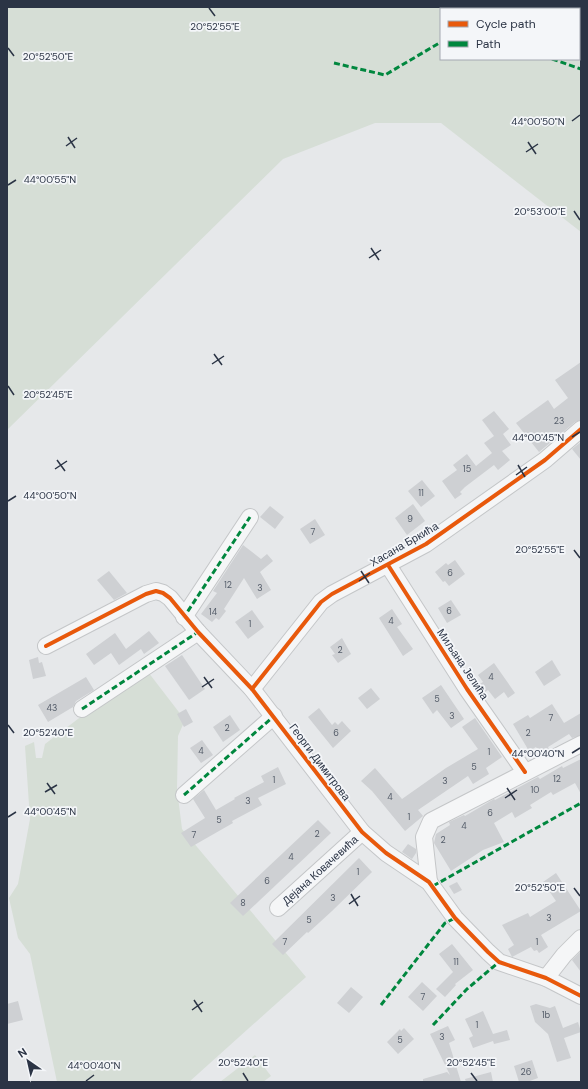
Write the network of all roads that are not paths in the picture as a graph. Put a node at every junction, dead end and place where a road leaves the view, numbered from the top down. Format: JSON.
{"nodes":[{"id":1,"x":581,"y":429,"type":"edge"},
{"id":2,"x":250,"y":517,"type":"dead end"},
{"id":3,"x":388,"y":565,"type":"junction"},
{"id":4,"x":184,"y":617,"type":"junction"},
{"id":5,"x":198,"y":632,"type":"junction"},
{"id":6,"x":46,"y":646,"type":"dead end"},
{"id":7,"x":252,"y":689,"type":"junction"},
{"id":8,"x":82,"y":709,"type":"dead end"},
{"id":9,"x":274,"y":716,"type":"junction"},
{"id":10,"x":581,"y":744,"type":"edge"},
{"id":11,"x":525,"y":772,"type":"junction"},
{"id":12,"x":184,"y":796,"type":"dead end"},
{"id":13,"x":362,"y":832,"type":"junction"},
{"id":14,"x":429,"y":882,"type":"junction"},
{"id":15,"x":278,"y":908,"type":"dead end"},
{"id":16,"x":581,"y":938,"type":"edge"},
{"id":17,"x":546,"y":978,"type":"junction"},
{"id":18,"x":581,"y":996,"type":"edge"}],
"edges":[{"from":1,"to":3,"type":"street","name":"Хасана Бркића"},
{"from":2,"to":4,"type":"street"},
{"from":3,"to":7,"type":"street","name":"Хасана Бркића"},
{"from":3,"to":11,"type":"street","name":"Миљана Јелића"},
{"from":4,"to":5,"type":"street","name":"Георги Димитрова"},
{"from":4,"to":6,"type":"street","name":"Георги Димитрова"},
{"from":5,"to":7,"type":"street","name":"Георги Димитрова"},
{"from":5,"to":8,"type":"street"},
{"from":7,"to":9,"type":"street","name":"Георги Димитрова"},
{"from":9,"to":12,"type":"street"},
{"from":9,"to":13,"type":"street","name":"Георги Димитрова"},
{"from":10,"to":11,"type":"street"},
{"from":11,"to":14,"type":"street"},
{"from":13,"to":14,"type":"street","name":"Георги Димитрова"},
{"from":13,"to":15,"type":"street","name":"Дејана Ковачевића"},
{"from":14,"to":17,"type":"street","name":"Георги Димитрова"},
{"from":16,"to":17,"type":"street"},
{"from":17,"to":18,"type":"street","name":"Георги Димитрова"}]}
